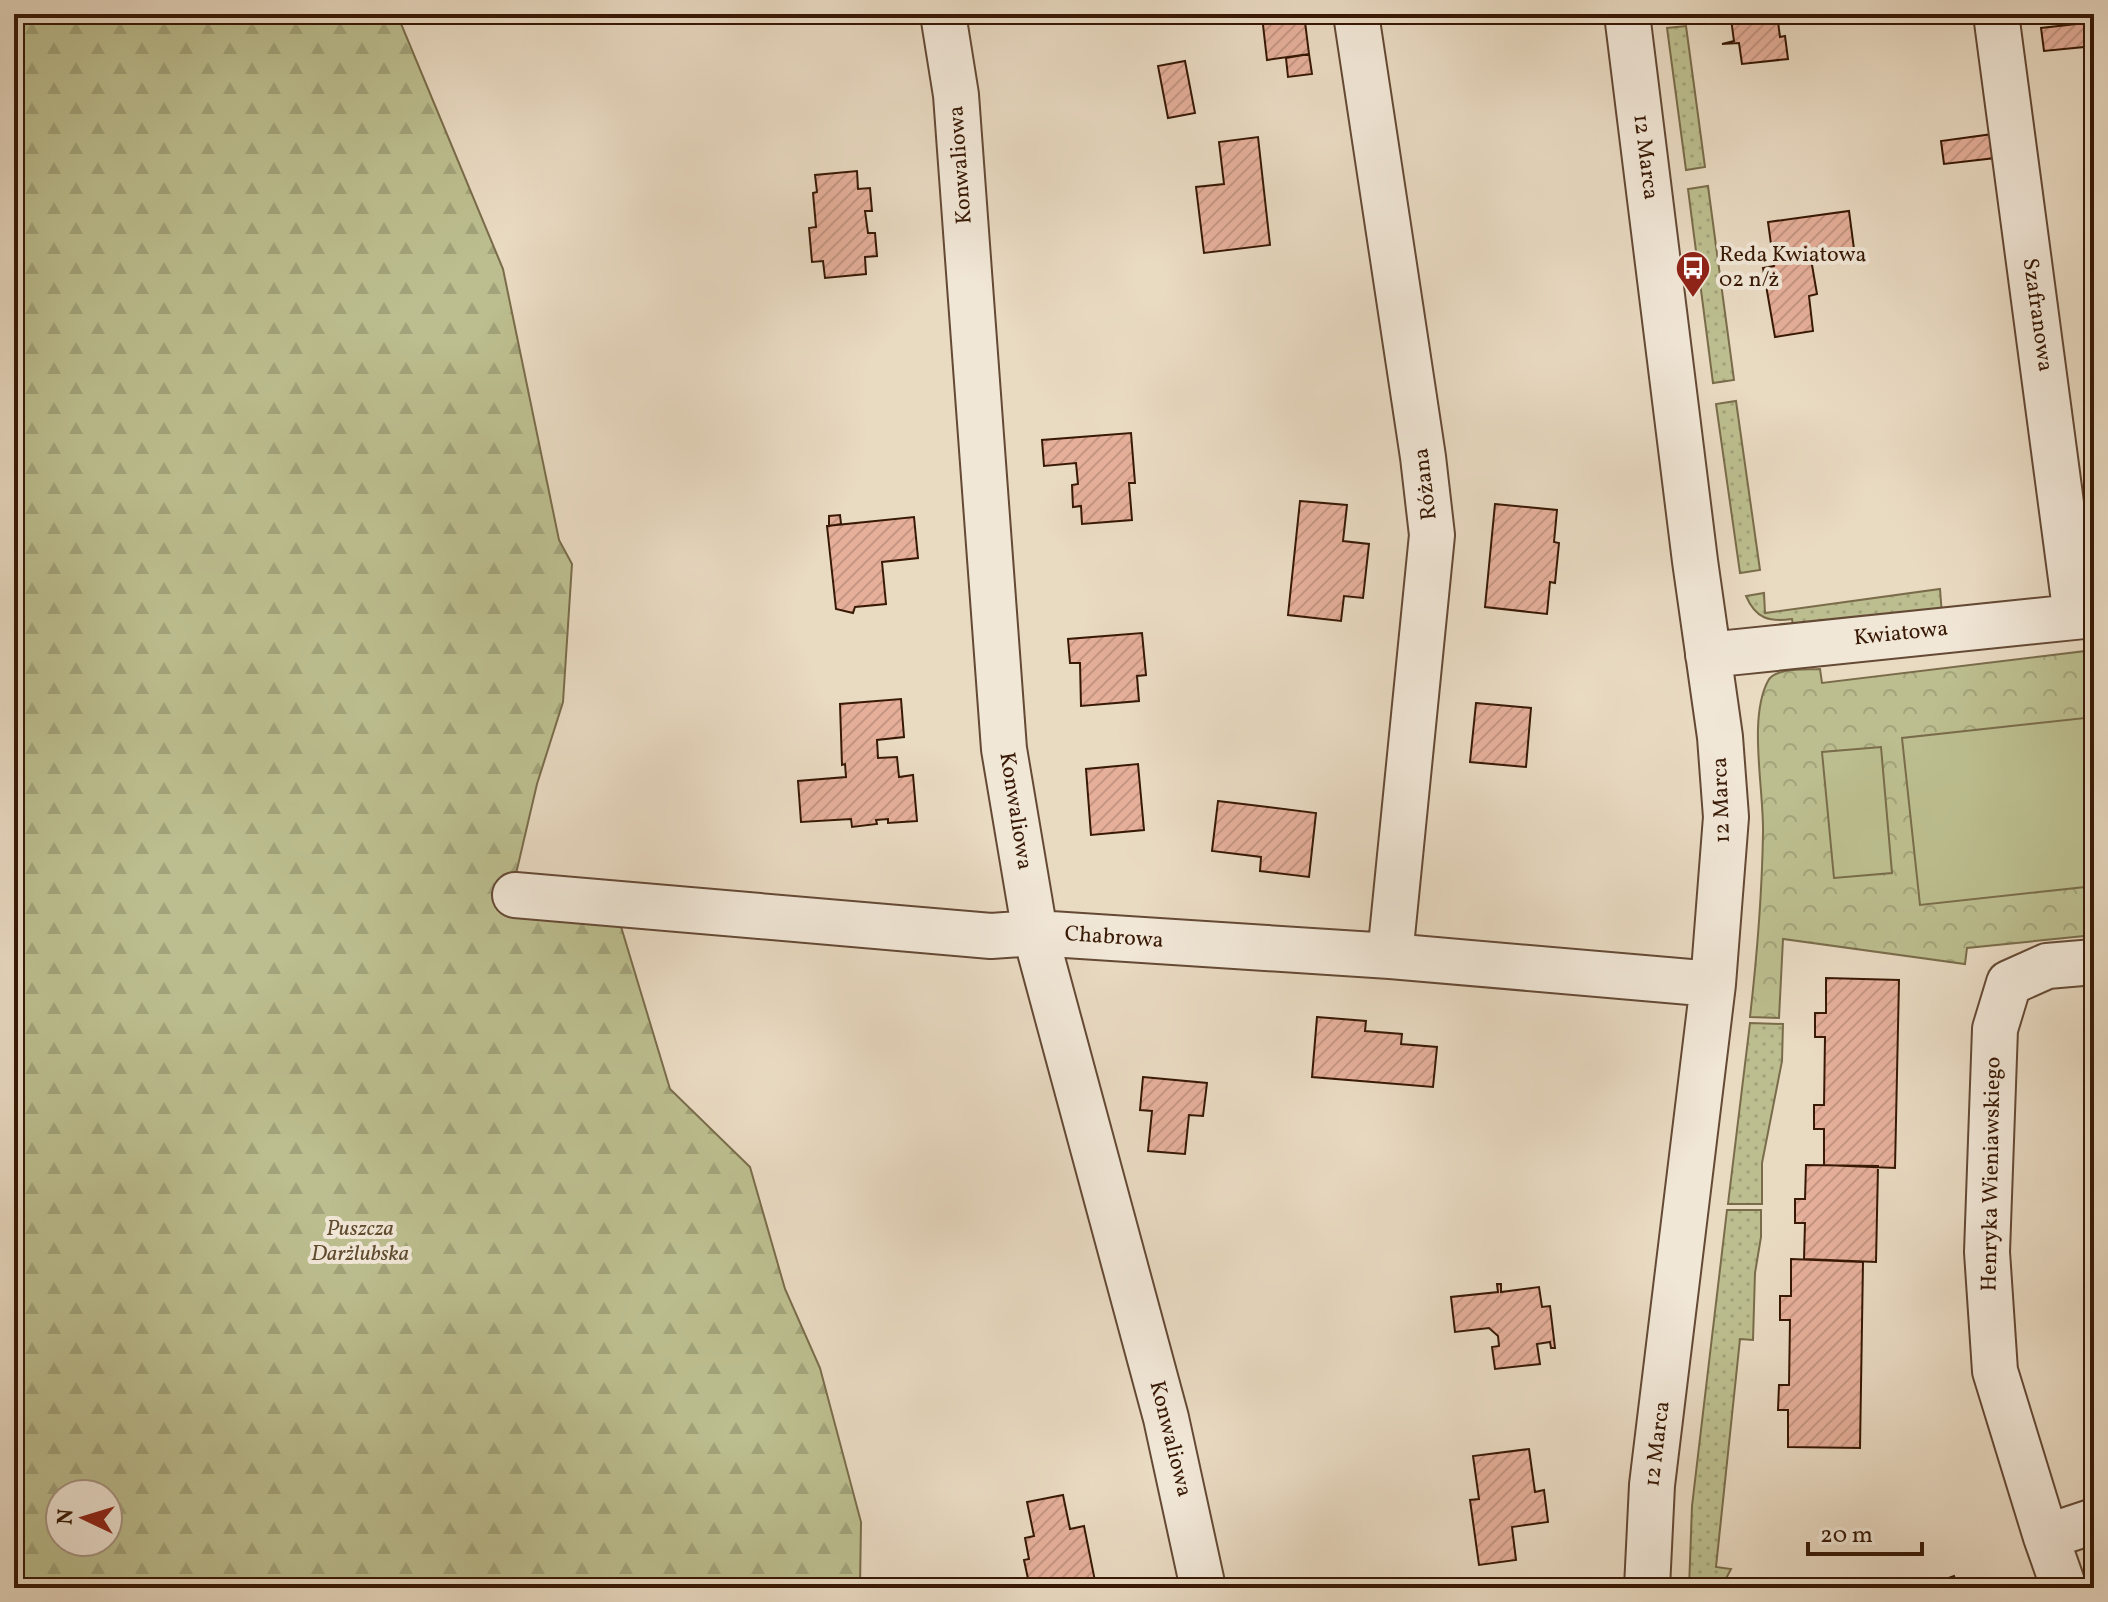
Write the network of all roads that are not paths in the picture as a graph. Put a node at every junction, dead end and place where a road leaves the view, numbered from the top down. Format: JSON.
{"nodes":[{"id":1,"x":943,"y":14,"type":"edge"},
{"id":2,"x":1356,"y":14,"type":"edge"},
{"id":3,"x":1627,"y":14,"type":"edge"},
{"id":4,"x":1996,"y":14,"type":"edge"},
{"id":5,"x":2085,"y":616,"type":"edge"},
{"id":6,"x":1708,"y":655,"type":"junction"},
{"id":7,"x":515,"y":895,"type":"dead end"},
{"id":8,"x":1035,"y":933,"type":"junction"},
{"id":9,"x":1390,"y":956,"type":"junction"},
{"id":10,"x":2094,"y":962,"type":"edge"},
{"id":11,"x":1713,"y":984,"type":"junction"},
{"id":12,"x":2094,"y":1521,"type":"edge"},
{"id":13,"x":2046,"y":1537,"type":"junction"},
{"id":14,"x":1203,"y":1588,"type":"edge"},
{"id":15,"x":1647,"y":1588,"type":"edge"},
{"id":16,"x":2064,"y":1588,"type":"edge"}],
"edges":[{"from":1,"to":8,"type":"street","name":"Konwaliowa"},
{"from":2,"to":9,"type":"street","name":"Różana"},
{"from":3,"to":6,"type":"street","name":"12 Marca"},
{"from":4,"to":5,"type":"street","name":"Szafranowa"},
{"from":5,"to":6,"type":"street","name":"Kwiatowa"},
{"from":6,"to":11,"type":"street","name":"12 Marca"},
{"from":7,"to":8,"type":"street","name":"Chabrowa"},
{"from":8,"to":9,"type":"street","name":"Chabrowa"},
{"from":8,"to":14,"type":"street","name":"Konwaliowa"},
{"from":9,"to":11,"type":"street","name":"Chabrowa"},
{"from":10,"to":13,"type":"street","name":"Henryka Wieniawskiego"},
{"from":11,"to":15,"type":"street","name":"12 Marca"},
{"from":12,"to":13,"type":"street"},
{"from":13,"to":16,"type":"street","name":"Henryka Wieniawskiego"}]}
